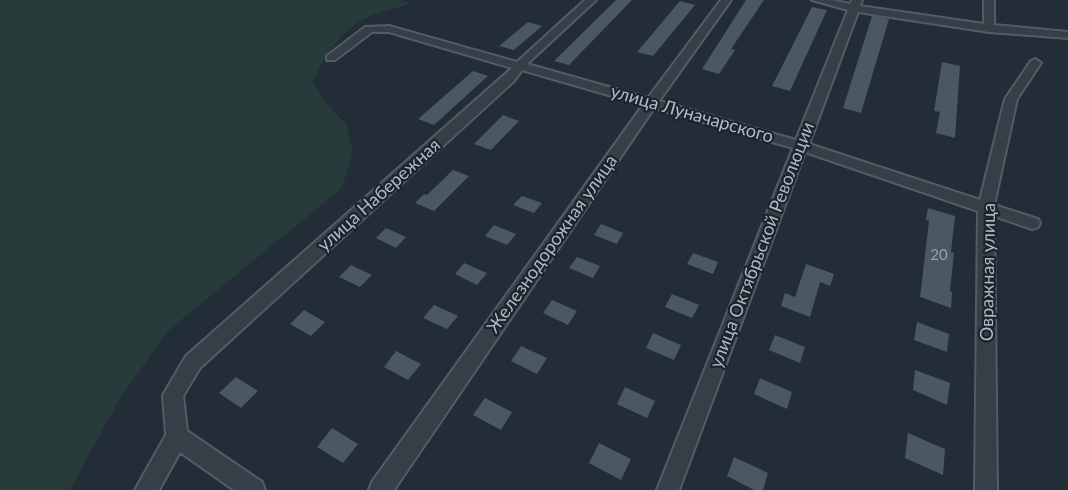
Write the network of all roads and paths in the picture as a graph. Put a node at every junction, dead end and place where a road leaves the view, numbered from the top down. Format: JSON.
{"nodes":[{"id":1,"x":591,"y":0,"type":"edge"},
{"id":2,"x":726,"y":0,"type":"edge"},
{"id":3,"x":817,"y":0,"type":"edge"},
{"id":4,"x":989,"y":0,"type":"edge"},
{"id":5,"x":856,"y":4,"type":"edge"},
{"id":6,"x":989,"y":29,"type":"junction"},
{"id":7,"x":1068,"y":35,"type":"edge"},
{"id":8,"x":331,"y":57,"type":"dead end"},
{"id":9,"x":1035,"y":63,"type":"dead end"},
{"id":10,"x":521,"y":66,"type":"junction"},
{"id":11,"x":652,"y":102,"type":"junction"},
{"id":12,"x":800,"y":145,"type":"junction"},
{"id":13,"x":986,"y":208,"type":"junction"},
{"id":14,"x":1032,"y":223,"type":"dead end"},
{"id":15,"x":177,"y":436,"type":"junction"},
{"id":16,"x":146,"y":490,"type":"edge"},
{"id":17,"x":254,"y":490,"type":"edge"},
{"id":18,"x":380,"y":490,"type":"edge"},
{"id":19,"x":668,"y":490,"type":"edge"},
{"id":20,"x":986,"y":490,"type":"edge"}],
"edges":[{"from":1,"to":10,"type":"street","name":"улица Набережная"},
{"from":2,"to":11,"type":"street","name":"Железнодорожная улица"},
{"from":3,"to":5,"type":"street"},
{"from":4,"to":6,"type":"street"},
{"from":5,"to":6,"type":"street"},
{"from":5,"to":12,"type":"street","name":"улица Октябрьской Революции"},
{"from":6,"to":7,"type":"street"},
{"from":8,"to":10,"type":"street","name":"улица Луначарского"},
{"from":9,"to":13,"type":"street","name":"Овражная улица"},
{"from":10,"to":11,"type":"street","name":"улица Луначарского"},
{"from":10,"to":15,"type":"street","name":"улица Набережная"},
{"from":11,"to":12,"type":"street","name":"улица Луначарского"},
{"from":11,"to":18,"type":"street","name":"Железнодорожная улица"},
{"from":12,"to":13,"type":"street","name":"улица Луначарского"},
{"from":12,"to":19,"type":"street","name":"улица Октябрьской Революции"},
{"from":13,"to":14,"type":"street","name":"улица Луначарского"},
{"from":13,"to":20,"type":"street","name":"Овражная улица"},
{"from":15,"to":16,"type":"street"},
{"from":15,"to":17,"type":"street"}]}
